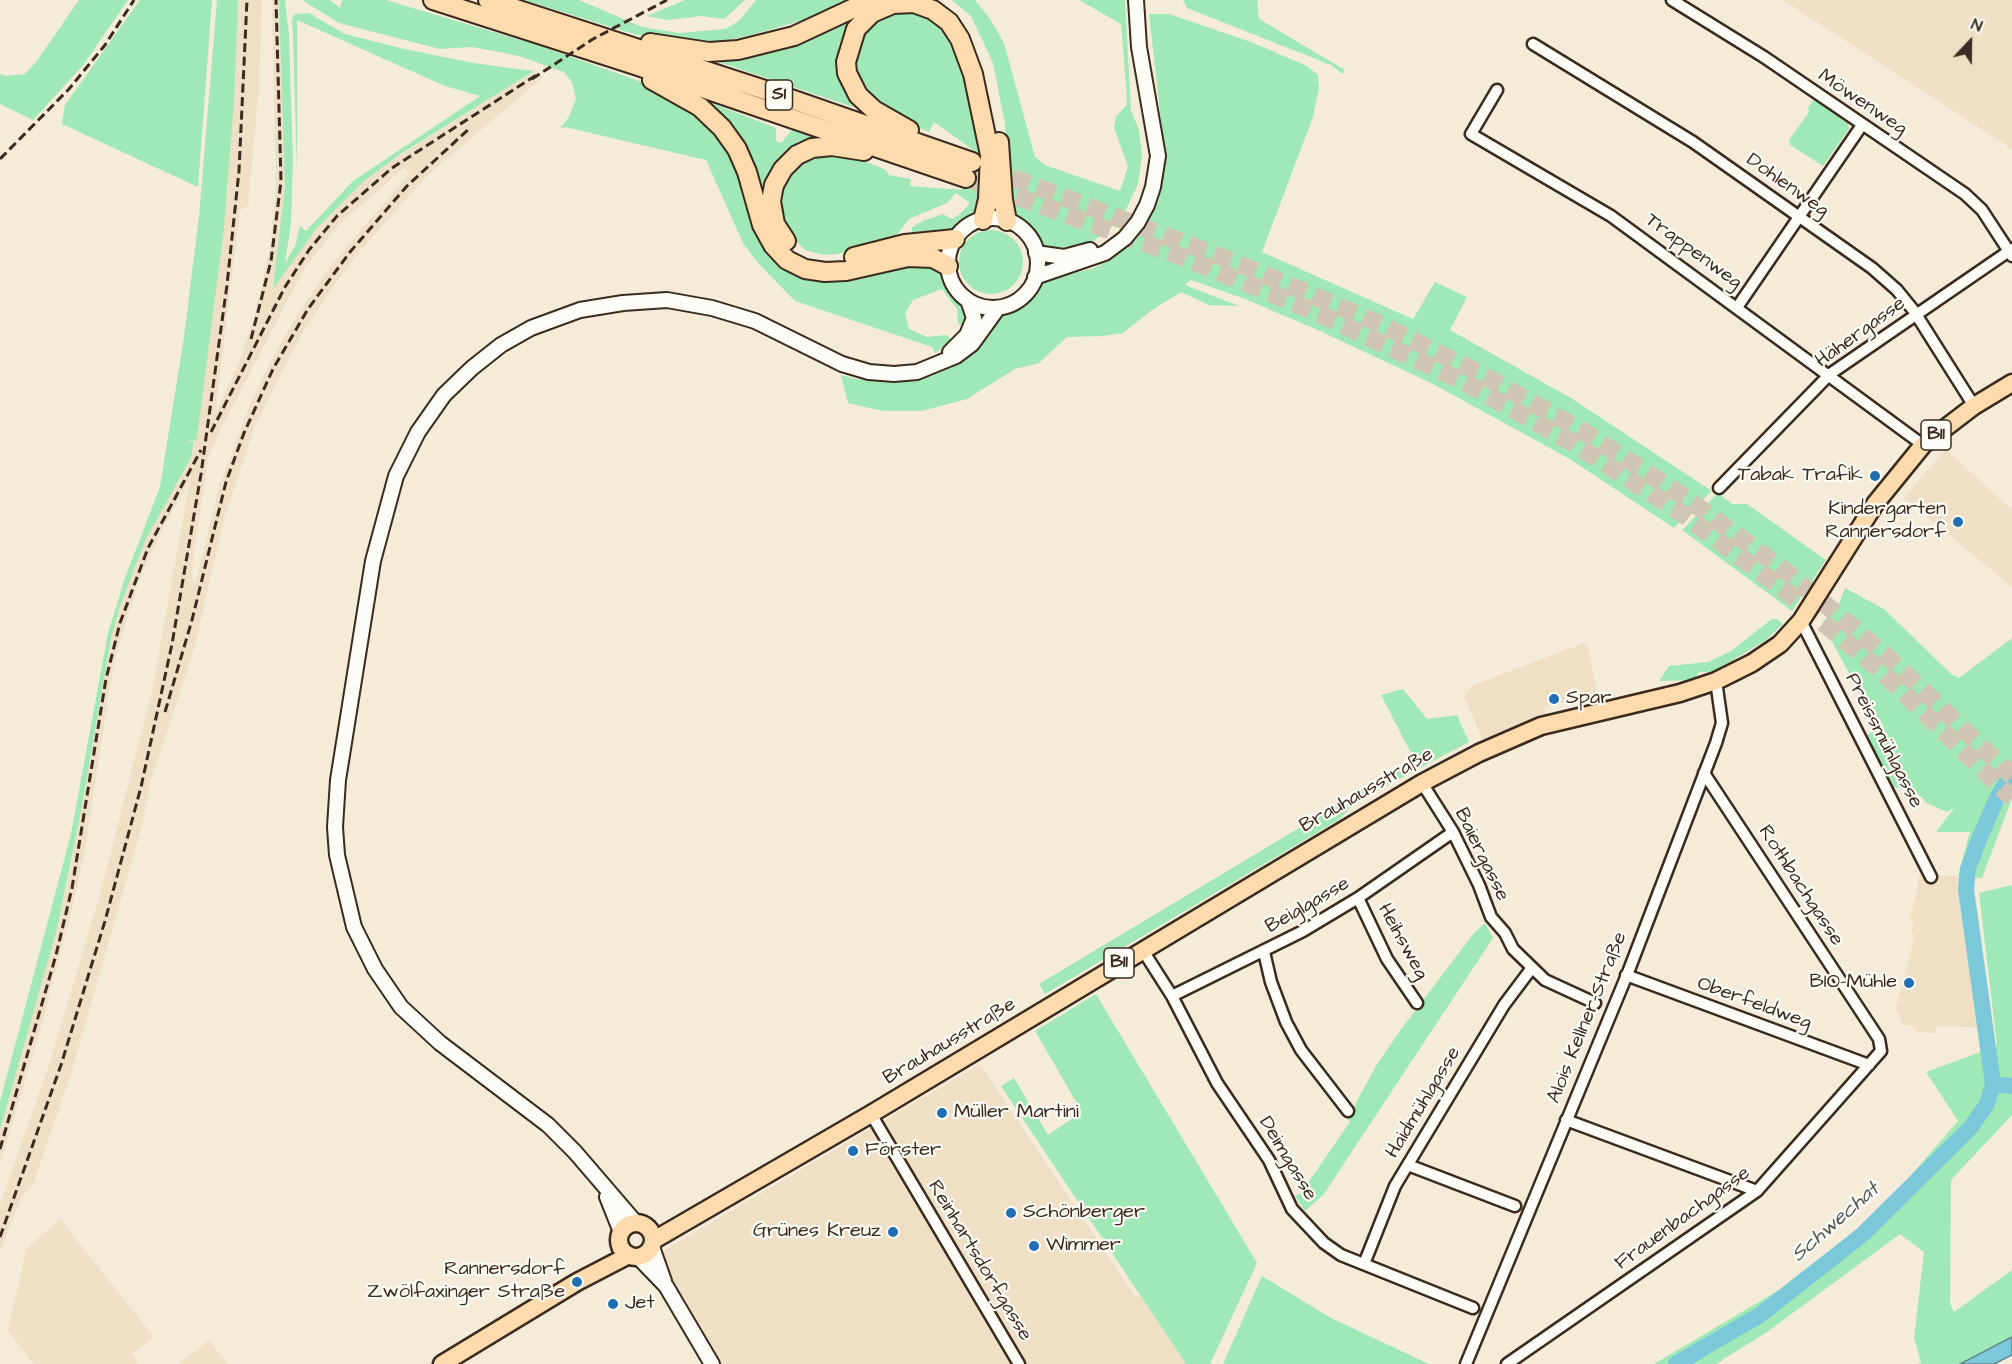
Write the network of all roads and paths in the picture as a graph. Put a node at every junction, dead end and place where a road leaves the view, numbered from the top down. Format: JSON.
{"nodes":[{"id":1,"x":433,"y":0,"type":"edge"},
{"id":2,"x":488,"y":0,"type":"edge"},
{"id":3,"x":871,"y":0,"type":"edge"},
{"id":4,"x":938,"y":0,"type":"edge"},
{"id":5,"x":1136,"y":0,"type":"edge"},
{"id":6,"x":1672,"y":0,"type":"edge"},
{"id":7,"x":619,"y":42,"type":"junction"},
{"id":8,"x":1533,"y":44,"type":"dead end"},
{"id":9,"x":635,"y":65,"type":"junction"},
{"id":10,"x":1497,"y":90,"type":"dead end"},
{"id":11,"x":1150,"y":119,"type":"junction"},
{"id":12,"x":1862,"y":125,"type":"junction"},
{"id":13,"x":938,"y":150,"type":"junction"},
{"id":14,"x":908,"y":157,"type":"junction"},
{"id":15,"x":1797,"y":215,"type":"junction"},
{"id":16,"x":983,"y":220,"type":"junction"},
{"id":17,"x":1007,"y":221,"type":"junction"},
{"id":18,"x":955,"y":238,"type":"junction"},
{"id":19,"x":2011,"y":252,"type":"edge"},
{"id":20,"x":1036,"y":253,"type":"junction"},
{"id":21,"x":948,"y":266,"type":"junction"},
{"id":22,"x":1035,"y":277,"type":"junction"},
{"id":23,"x":968,"y":300,"type":"junction"},
{"id":24,"x":1738,"y":306,"type":"junction"},
{"id":25,"x":998,"y":308,"type":"junction"},
{"id":26,"x":1916,"y":315,"type":"junction"},
{"id":27,"x":938,"y":365,"type":"junction"},
{"id":28,"x":1830,"y":374,"type":"junction"},
{"id":29,"x":2012,"y":383,"type":"edge"},
{"id":30,"x":1974,"y":406,"type":"junction"},
{"id":31,"x":1923,"y":445,"type":"junction"},
{"id":32,"x":1719,"y":488,"type":"dead end"},
{"id":33,"x":1801,"y":621,"type":"junction"},
{"id":34,"x":1716,"y":681,"type":"junction"},
{"id":35,"x":1704,"y":773,"type":"junction"},
{"id":36,"x":1422,"y":783,"type":"junction"},
{"id":37,"x":1453,"y":832,"type":"junction"},
{"id":38,"x":1931,"y":877,"type":"dead end"},
{"id":39,"x":1358,"y":898,"type":"junction"},
{"id":40,"x":1142,"y":949,"type":"junction"},
{"id":41,"x":1264,"y":952,"type":"junction"},
{"id":42,"x":1531,"y":969,"type":"junction"},
{"id":43,"x":1626,"y":975,"type":"junction"},
{"id":44,"x":1172,"y":996,"type":"junction"},
{"id":45,"x":1417,"y":1003,"type":"dead end"},
{"id":46,"x":1595,"y":1003,"type":"dead end"},
{"id":47,"x":1881,"y":1051,"type":"joint"},
{"id":48,"x":1869,"y":1065,"type":"junction"},
{"id":49,"x":1348,"y":1111,"type":"dead end"},
{"id":50,"x":871,"y":1114,"type":"junction"},
{"id":51,"x":1566,"y":1120,"type":"junction"},
{"id":52,"x":1408,"y":1164,"type":"junction"},
{"id":53,"x":1757,"y":1191,"type":"junction"},
{"id":54,"x":1515,"y":1206,"type":"dead end"},
{"id":55,"x":637,"y":1240,"type":"junction"},
{"id":56,"x":1364,"y":1264,"type":"junction"},
{"id":57,"x":1473,"y":1308,"type":"dead end"},
{"id":58,"x":1468,"y":1363,"type":"edge"},
{"id":59,"x":442,"y":1364,"type":"edge"},
{"id":60,"x":712,"y":1364,"type":"edge"},
{"id":61,"x":1018,"y":1364,"type":"edge"},
{"id":62,"x":1507,"y":1364,"type":"edge"}],
"edges":[{"from":1,"to":9,"type":"highway","number":"S1"},
{"from":2,"to":7,"type":"highway","number":"S1"},
{"from":3,"to":7,"type":"highway"},
{"from":4,"to":17,"type":"highway"},
{"from":5,"to":11,"type":"main road"},
{"from":6,"to":12,"type":"street","name":"Möwenweg"},
{"from":7,"to":13,"type":"highway","number":"S1"},
{"from":8,"to":15,"type":"street","name":"Dohlenweg"},
{"from":9,"to":14,"type":"highway","number":"S1"},
{"from":9,"to":21,"type":"highway"},
{"from":10,"to":24,"type":"street","name":"Trappenweg"},
{"from":11,"to":20,"type":"main road"},
{"from":11,"to":22,"type":"main road"},
{"from":12,"to":15,"type":"street"},
{"from":12,"to":19,"type":"street","name":"Möwenweg"},
{"from":13,"to":14,"type":"highway","number":"S1"},
{"from":13,"to":16,"type":"highway"},
{"from":14,"to":18,"type":"highway"},
{"from":15,"to":24,"type":"street"},
{"from":15,"to":26,"type":"street","name":"Dohlenweg"},
{"from":16,"to":17,"type":"main road"},
{"from":16,"to":18,"type":"main road"},
{"from":17,"to":20,"type":"main road"},
{"from":18,"to":21,"type":"main road"},
{"from":19,"to":26,"type":"street","name":"Hähergasse"},
{"from":20,"to":22,"type":"main road"},
{"from":21,"to":23,"type":"main road"},
{"from":22,"to":25,"type":"main road"},
{"from":23,"to":25,"type":"main road"},
{"from":23,"to":27,"type":"main road"},
{"from":24,"to":28,"type":"street","name":"Trappenweg"},
{"from":25,"to":27,"type":"main road"},
{"from":26,"to":28,"type":"street","name":"Hähergasse"},
{"from":26,"to":30,"type":"street","name":"Dohlenweg"},
{"from":27,"to":55,"type":"main road"},
{"from":28,"to":31,"type":"street","name":"Trappenweg"},
{"from":28,"to":32,"type":"street","name":"Hähergasse"},
{"from":29,"to":30,"type":"main road","name":"Brauhausstraße","number":"B11"},
{"from":30,"to":31,"type":"main road","name":"Brauhausstraße","number":"B11"},
{"from":31,"to":33,"type":"main road","name":"Brauhausstraße","number":"B11"},
{"from":33,"to":34,"type":"main road","name":"Brauhausstraße","number":"B11"},
{"from":33,"to":38,"type":"street","name":"Preissmühlgasse"},
{"from":34,"to":35,"type":"street","name":"Alois Kellner-Straße"},
{"from":34,"to":36,"type":"main road","name":"Brauhausstraße","number":"B11"},
{"from":35,"to":43,"type":"street","name":"Alois Kellner-Straße"},
{"from":35,"to":47,"type":"street","name":"Rothbachgasse"},
{"from":36,"to":37,"type":"street","name":"Baiergasse"},
{"from":36,"to":40,"type":"main road","name":"Brauhausstraße","number":"B11"},
{"from":37,"to":39,"type":"street","name":"Beiglgasse"},
{"from":37,"to":42,"type":"street","name":"Baiergasse"},
{"from":39,"to":41,"type":"street","name":"Beiglgasse"},
{"from":39,"to":45,"type":"street","name":"Heihsweg"},
{"from":40,"to":44,"type":"street","name":"Deimgasse"},
{"from":40,"to":50,"type":"main road","name":"Brauhausstraße","number":"B11"},
{"from":41,"to":44,"type":"street","name":"Beiglgasse"},
{"from":41,"to":49,"type":"street"},
{"from":42,"to":46,"type":"street","name":"Baiergasse"},
{"from":42,"to":52,"type":"street","name":"Haidmühlgasse"},
{"from":43,"to":48,"type":"street","name":"Oberfeldweg"},
{"from":43,"to":51,"type":"street","name":"Alois Kellner-Straße"},
{"from":44,"to":56,"type":"street","name":"Deimgasse"},
{"from":47,"to":48,"type":"street","name":"Frauenbachgasse"},
{"from":48,"to":53,"type":"street","name":"Frauenbachgasse"},
{"from":50,"to":55,"type":"main road","name":"Brauhausstraße","number":"B11"},
{"from":50,"to":61,"type":"street","name":"Reinhartsdorfgasse"},
{"from":51,"to":53,"type":"street"},
{"from":51,"to":58,"type":"street","name":"Alois Kellner-Straße"},
{"from":52,"to":54,"type":"street"},
{"from":52,"to":56,"type":"street","name":"Haidmühlgasse"},
{"from":53,"to":62,"type":"street","name":"Frauenbachgasse"},
{"from":55,"to":59,"type":"main road","name":"Brauhausstraße","number":"B11"},
{"from":55,"to":60,"type":"main road"},
{"from":56,"to":57,"type":"street","name":"Deimgasse"}]}
